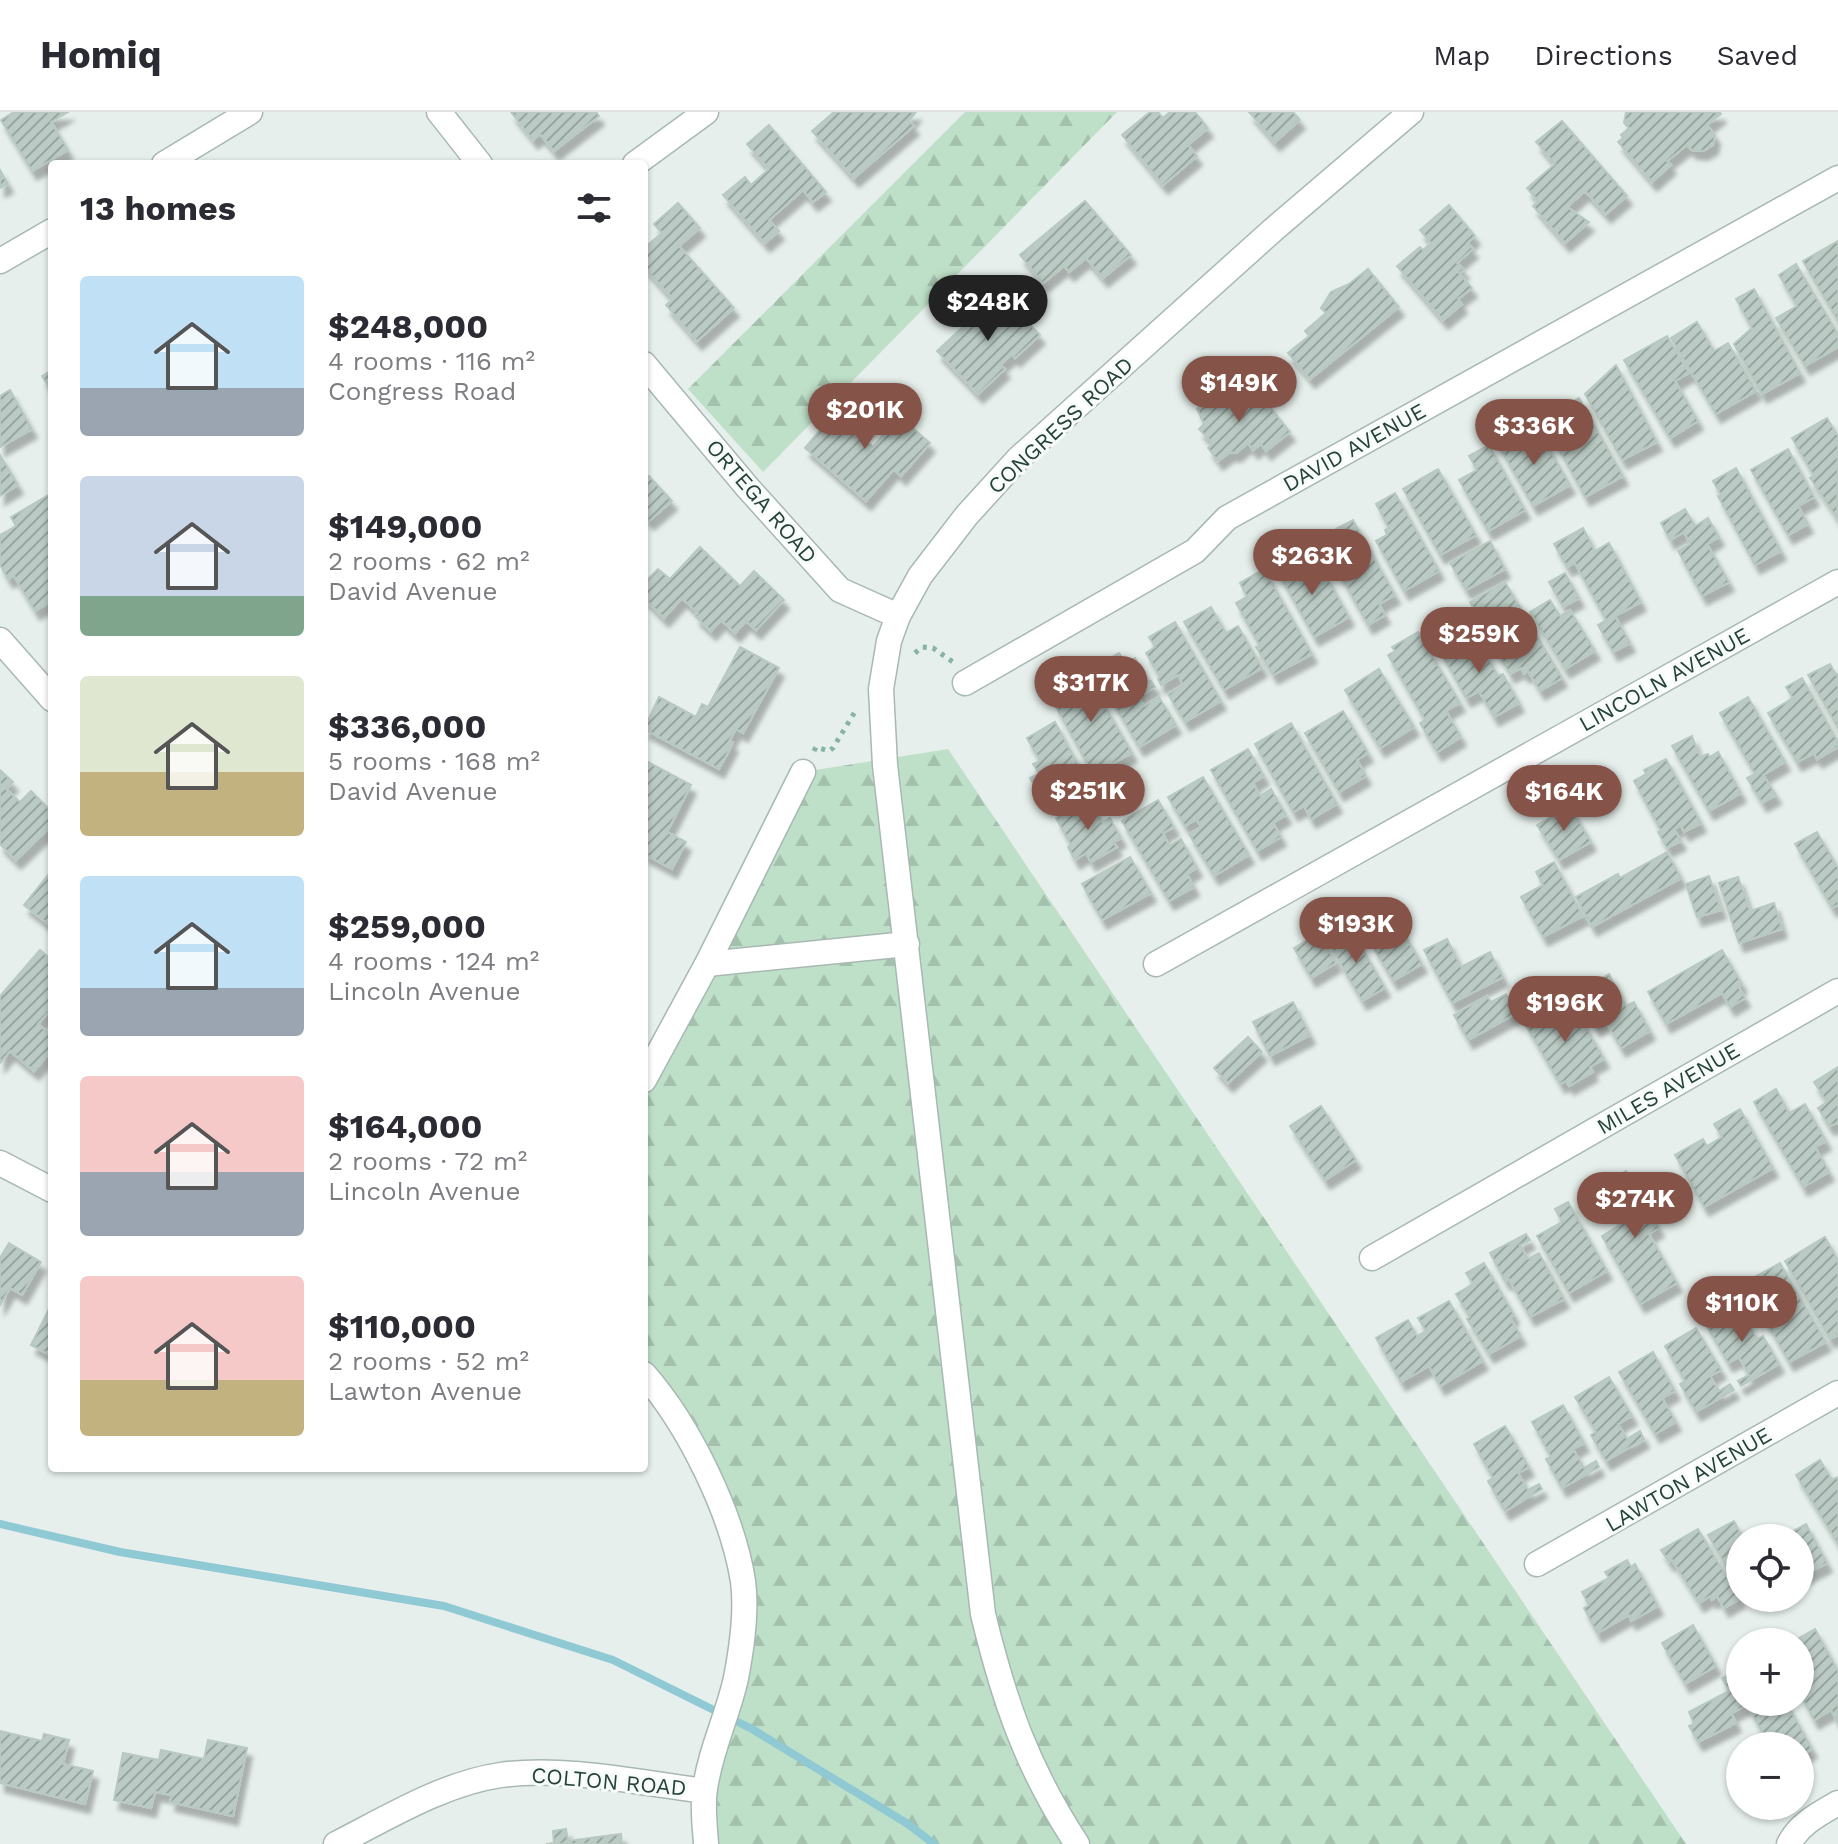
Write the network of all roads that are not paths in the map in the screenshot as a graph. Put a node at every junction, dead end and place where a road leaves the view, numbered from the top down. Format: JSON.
{"nodes":[{"id":1,"x":250,"y":112,"type":"edge"},
{"id":2,"x":439,"y":112,"type":"edge"},
{"id":3,"x":706,"y":112,"type":"edge"},
{"id":4,"x":1411,"y":112,"type":"edge"},
{"id":5,"x":171,"y":160,"type":"edge"},
{"id":6,"x":477,"y":160,"type":"edge"},
{"id":7,"x":640,"y":160,"type":"edge"},
{"id":8,"x":1838,"y":178,"type":"edge"},
{"id":9,"x":48,"y":233,"type":"edge"},
{"id":10,"x":0,"y":261,"type":"edge"},
{"id":11,"x":648,"y":369,"type":"edge"},
{"id":12,"x":1838,"y":582,"type":"edge"},
{"id":13,"x":898,"y":616,"type":"junction"},
{"id":14,"x":0,"y":640,"type":"edge"},
{"id":15,"x":965,"y":683,"type":"road end"},
{"id":16,"x":48,"y":694,"type":"edge"},
{"id":17,"x":803,"y":772,"type":"road end"},
{"id":18,"x":907,"y":944,"type":"junction"},
{"id":19,"x":707,"y":964,"type":"junction"},
{"id":20,"x":1156,"y":964,"type":"dead end"},
{"id":21,"x":1838,"y":991,"type":"edge"},
{"id":22,"x":648,"y":1068,"type":"edge"},
{"id":23,"x":0,"y":1163,"type":"edge"},
{"id":24,"x":48,"y":1188,"type":"edge"},
{"id":25,"x":1372,"y":1258,"type":"dead end"},
{"id":26,"x":648,"y":1378,"type":"edge"},
{"id":27,"x":1838,"y":1393,"type":"edge"},
{"id":28,"x":1537,"y":1564,"type":"dead end"},
{"id":29,"x":704,"y":1791,"type":"junction"},
{"id":30,"x":1838,"y":1803,"type":"edge"},
{"id":31,"x":336,"y":1844,"type":"edge"},
{"id":32,"x":706,"y":1844,"type":"edge"},
{"id":33,"x":1077,"y":1844,"type":"edge"},
{"id":34,"x":1789,"y":1844,"type":"edge"}],
"edges":[{"from":1,"to":5,"type":"street"},
{"from":2,"to":6,"type":"street"},
{"from":3,"to":7,"type":"street"},
{"from":4,"to":13,"type":"street","name":"CONGRESS ROAD"},
{"from":8,"to":15,"type":"street","name":"DAVID AVENUE"},
{"from":9,"to":10,"type":"street"},
{"from":11,"to":13,"type":"street","name":"ORTEGA ROAD"},
{"from":12,"to":20,"type":"street","name":"LINCOLN AVENUE"},
{"from":13,"to":18,"type":"street","name":"CONGRESS ROAD"},
{"from":14,"to":16,"type":"street"},
{"from":17,"to":19,"type":"street"},
{"from":18,"to":19,"type":"street"},
{"from":18,"to":33,"type":"street","name":"CONGRESS ROAD"},
{"from":19,"to":22,"type":"street"},
{"from":21,"to":25,"type":"street","name":"MILES AVENUE"},
{"from":23,"to":24,"type":"street"},
{"from":26,"to":29,"type":"street"},
{"from":27,"to":28,"type":"street","name":"LAWTON AVENUE"},
{"from":29,"to":31,"type":"street","name":"COLTON ROAD"},
{"from":29,"to":32,"type":"street"},
{"from":30,"to":34,"type":"street"}]}
